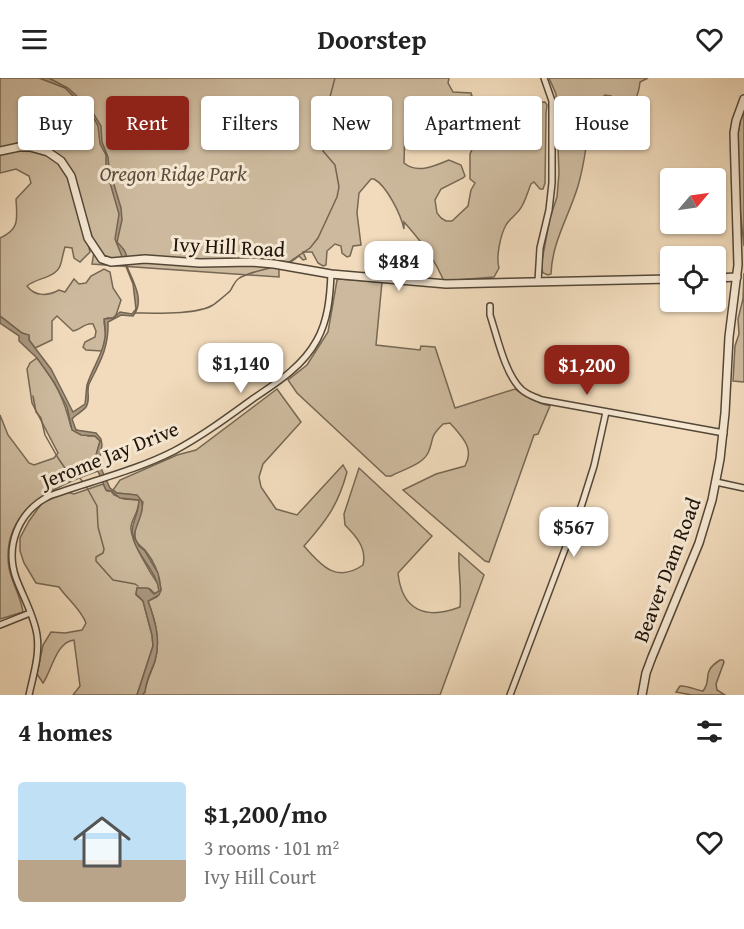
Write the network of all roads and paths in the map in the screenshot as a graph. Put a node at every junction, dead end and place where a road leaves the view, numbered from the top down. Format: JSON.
{"nodes":[{"id":1,"x":544,"y":78,"type":"edge"},
{"id":2,"x":744,"y":99,"type":"edge"},
{"id":3,"x":0,"y":151,"type":"edge"},
{"id":4,"x":331,"y":274,"type":"junction"},
{"id":5,"x":726,"y":278,"type":"edge"},
{"id":6,"x":737,"y":278,"type":"junction"},
{"id":7,"x":660,"y":279,"type":"edge"},
{"id":8,"x":538,"y":282,"type":"junction"},
{"id":9,"x":490,"y":306,"type":"dead end"},
{"id":10,"x":606,"y":412,"type":"junction"},
{"id":11,"x":724,"y":433,"type":"junction"},
{"id":12,"x":716,"y":482,"type":"junction"},
{"id":13,"x":744,"y":488,"type":"edge"},
{"id":14,"x":30,"y":613,"type":"junction"},
{"id":15,"x":0,"y":625,"type":"edge"},
{"id":16,"x":29,"y":695,"type":"edge"},
{"id":17,"x":510,"y":695,"type":"edge"},
{"id":18,"x":642,"y":695,"type":"edge"}],
"edges":[{"from":1,"to":8,"type":"street"},
{"from":2,"to":6,"type":"street","name":"Beaver Dam Road"},
{"from":3,"to":4,"type":"street","name":"Ivy Hill Road"},
{"from":4,"to":8,"type":"street","name":"Ivy Hill Road"},
{"from":4,"to":14,"type":"street","name":"Jerome Jay Drive"},
{"from":5,"to":6,"type":"street"},
{"from":6,"to":11,"type":"street","name":"Beaver Dam Road"},
{"from":7,"to":8,"type":"street","name":"Ivy Hill Road"},
{"from":9,"to":10,"type":"street"},
{"from":10,"to":11,"type":"street"},
{"from":10,"to":17,"type":"street"},
{"from":11,"to":12,"type":"street","name":"Beaver Dam Road"},
{"from":12,"to":13,"type":"street"},
{"from":12,"to":18,"type":"street","name":"Beaver Dam Road"},
{"from":14,"to":15,"type":"street"},
{"from":14,"to":16,"type":"street","name":"Jerome Jay Drive"}]}
